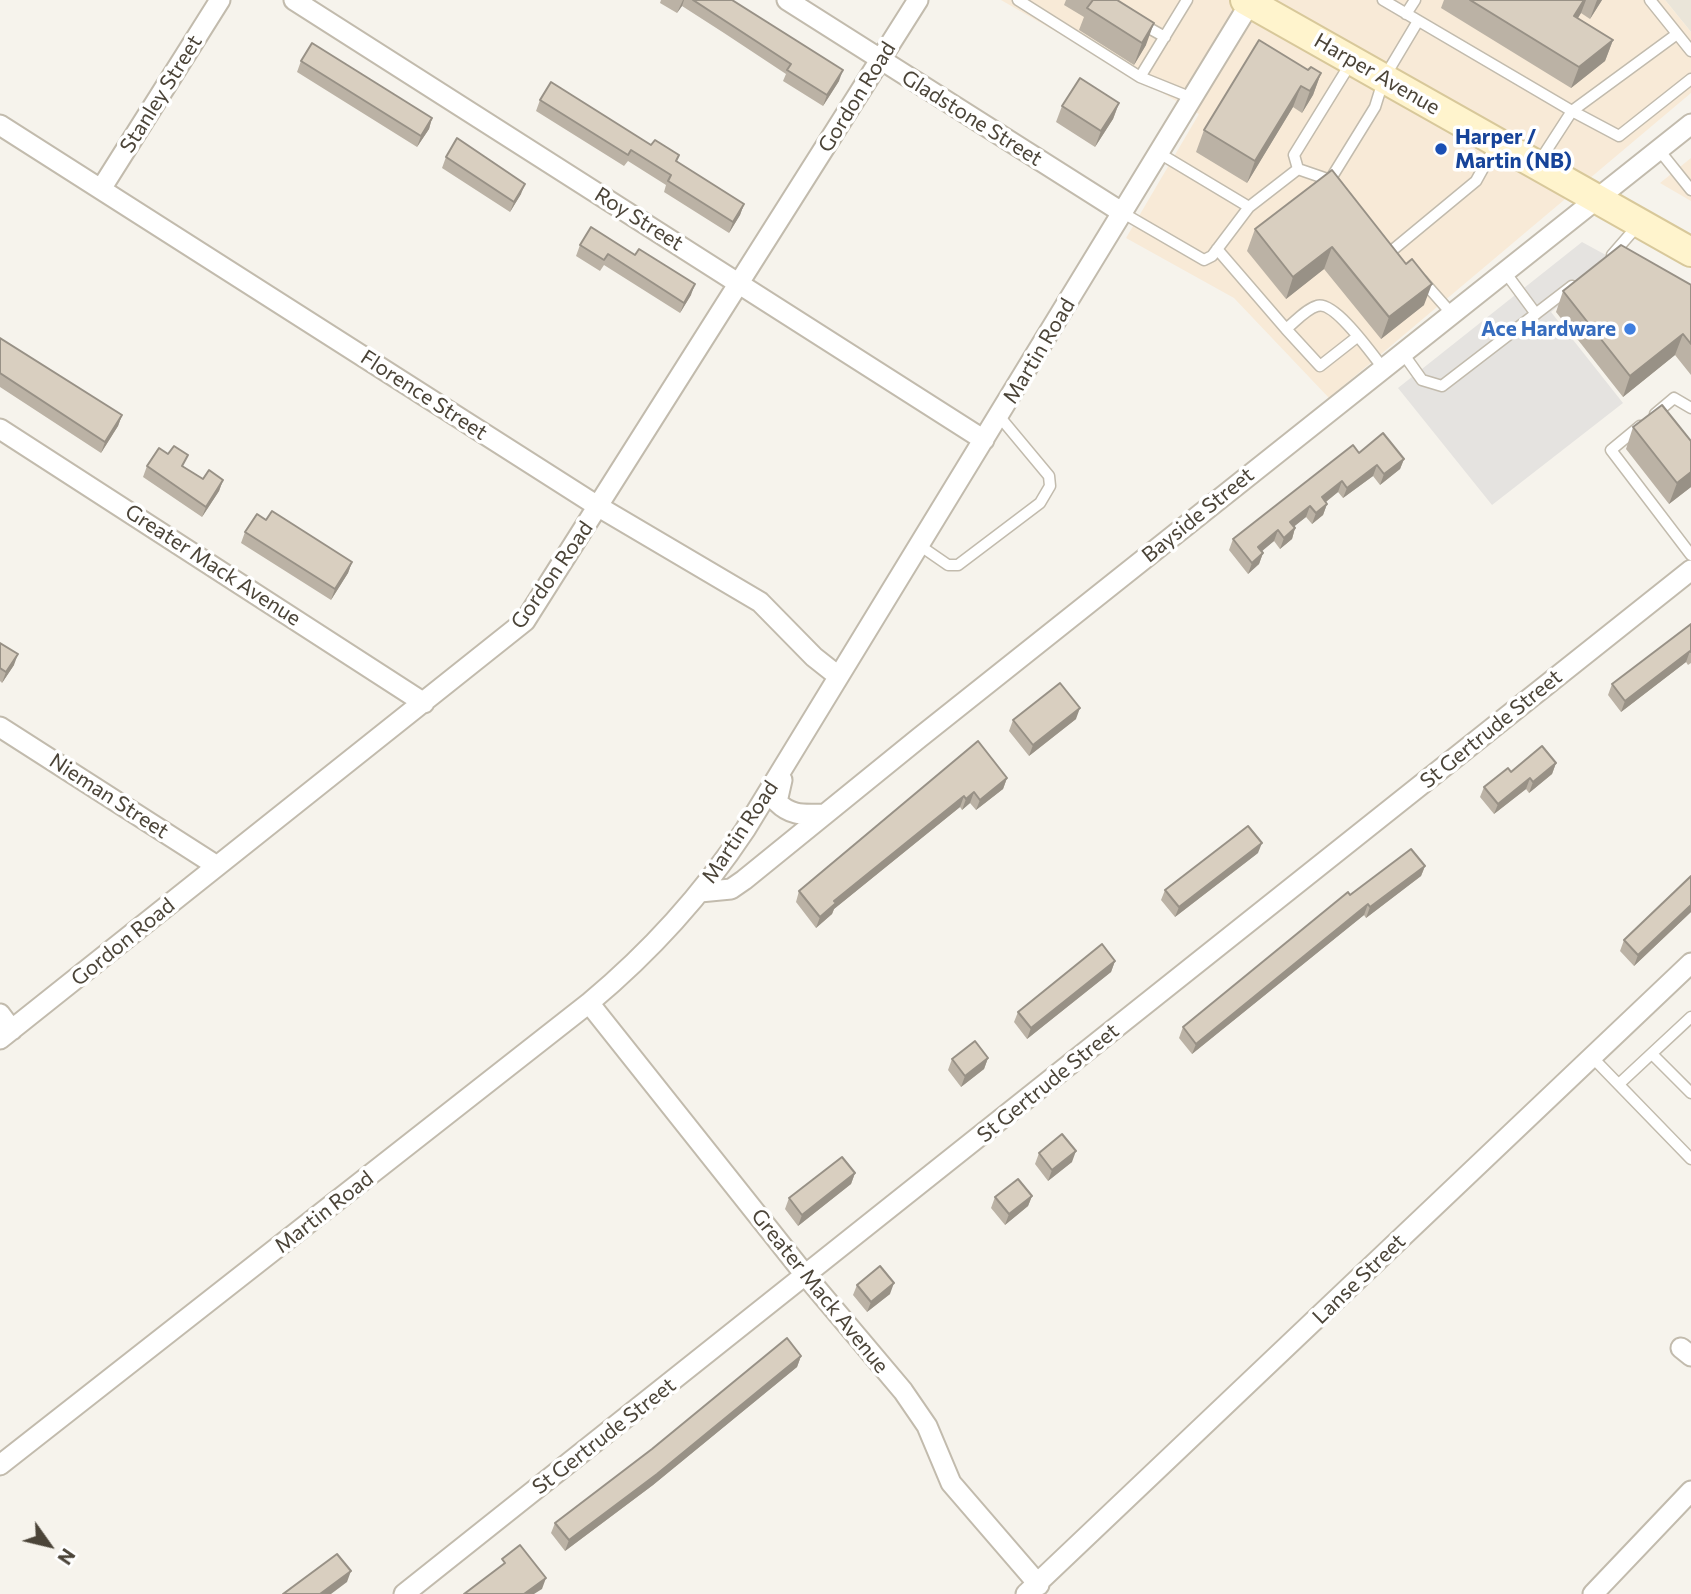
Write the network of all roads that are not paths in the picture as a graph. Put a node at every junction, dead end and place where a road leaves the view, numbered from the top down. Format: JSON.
{"nodes":[{"id":1,"x":220,"y":0,"type":"edge"},
{"id":2,"x":293,"y":0,"type":"edge"},
{"id":3,"x":787,"y":0,"type":"edge"},
{"id":4,"x":918,"y":0,"type":"edge"},
{"id":5,"x":1018,"y":0,"type":"edge"},
{"id":6,"x":1187,"y":0,"type":"edge"},
{"id":7,"x":1383,"y":0,"type":"edge"},
{"id":8,"x":1415,"y":0,"type":"edge"},
{"id":9,"x":1650,"y":0,"type":"edge"},
{"id":10,"x":1249,"y":1,"type":"edge"},
{"id":11,"x":1406,"y":14,"type":"junction"},
{"id":12,"x":1132,"y":17,"type":"edge"},
{"id":13,"x":1418,"y":21,"type":"junction"},
{"id":14,"x":1677,"y":34,"type":"junction"},
{"id":15,"x":1165,"y":37,"type":"junction"},
{"id":16,"x":1691,"y":51,"type":"edge"},
{"id":17,"x":880,"y":60,"type":"junction"},
{"id":18,"x":1352,"y":61,"type":"junction"},
{"id":19,"x":1140,"y":78,"type":"junction"},
{"id":20,"x":1384,"y":78,"type":"junction"},
{"id":21,"x":1691,"y":79,"type":"edge"},
{"id":22,"x":1192,"y":99,"type":"junction"},
{"id":23,"x":1572,"y":111,"type":"junction"},
{"id":24,"x":1691,"y":124,"type":"edge"},
{"id":25,"x":0,"y":125,"type":"edge"},
{"id":26,"x":1498,"y":143,"type":"junction"},
{"id":27,"x":1659,"y":150,"type":"junction"},
{"id":28,"x":1158,"y":153,"type":"junction"},
{"id":29,"x":1537,"y":165,"type":"junction"},
{"id":30,"x":1298,"y":169,"type":"junction"},
{"id":31,"x":1329,"y":180,"type":"junction"},
{"id":32,"x":102,"y":189,"type":"junction"},
{"id":33,"x":1338,"y":190,"type":"edge"},
{"id":34,"x":1691,"y":190,"type":"edge"},
{"id":35,"x":1598,"y":199,"type":"junction"},
{"id":36,"x":1249,"y":207,"type":"junction"},
{"id":37,"x":1123,"y":213,"type":"junction"},
{"id":38,"x":1639,"y":224,"type":"junction"},
{"id":39,"x":1381,"y":242,"type":"edge"},
{"id":40,"x":1217,"y":249,"type":"junction"},
{"id":41,"x":1691,"y":252,"type":"edge"},
{"id":42,"x":1389,"y":253,"type":"junction"},
{"id":43,"x":1398,"y":260,"type":"edge"},
{"id":44,"x":1601,"y":263,"type":"edge"},
{"id":45,"x":1506,"y":272,"type":"junction"},
{"id":46,"x":1416,"y":275,"type":"edge"},
{"id":47,"x":1579,"y":280,"type":"edge"},
{"id":48,"x":741,"y":284,"type":"junction"},
{"id":49,"x":1452,"y":314,"type":"junction"},
{"id":50,"x":1536,"y":314,"type":"junction"},
{"id":51,"x":1286,"y":329,"type":"junction"},
{"id":52,"x":1357,"y":337,"type":"junction"},
{"id":53,"x":1402,"y":352,"type":"junction"},
{"id":54,"x":1383,"y":368,"type":"junction"},
{"id":55,"x":1691,"y":408,"type":"edge"},
{"id":56,"x":999,"y":416,"type":"junction"},
{"id":57,"x":0,"y":429,"type":"edge"},
{"id":58,"x":984,"y":440,"type":"junction"},
{"id":59,"x":599,"y":507,"type":"junction"},
{"id":60,"x":919,"y":545,"type":"junction"},
{"id":61,"x":1691,"y":555,"type":"edge"},
{"id":62,"x":1691,"y":570,"type":"edge"},
{"id":63,"x":838,"y":676,"type":"junction"},
{"id":64,"x":424,"y":703,"type":"junction"},
{"id":65,"x":0,"y":727,"type":"edge"},
{"id":66,"x":796,"y":746,"type":"junction"},
{"id":67,"x":825,"y":814,"type":"junction"},
{"id":68,"x":217,"y":866,"type":"junction"},
{"id":69,"x":700,"y":892,"type":"junction"},
{"id":70,"x":1691,"y":963,"type":"edge"},
{"id":71,"x":589,"y":1003,"type":"junction"},
{"id":72,"x":0,"y":1014,"type":"edge"},
{"id":73,"x":1691,"y":1017,"type":"edge"},
{"id":74,"x":6,"y":1034,"type":"edge"},
{"id":75,"x":1652,"y":1054,"type":"junction"},
{"id":76,"x":1592,"y":1057,"type":"junction"},
{"id":77,"x":1619,"y":1084,"type":"junction"},
{"id":78,"x":1691,"y":1093,"type":"edge"},
{"id":79,"x":1691,"y":1159,"type":"edge"},
{"id":80,"x":806,"y":1276,"type":"junction"},
{"id":81,"x":0,"y":1465,"type":"edge"},
{"id":82,"x":1691,"y":1491,"type":"edge"},
{"id":83,"x":1033,"y":1589,"type":"edge"},
{"id":84,"x":404,"y":1594,"type":"edge"},
{"id":85,"x":1593,"y":1594,"type":"edge"}],
"edges":[{"from":1,"to":32,"type":"street","name":"Stanley Street"},
{"from":2,"to":48,"type":"street","name":"Roy Street"},
{"from":3,"to":17,"type":"street","name":"Gladstone Street"},
{"from":4,"to":17,"type":"street","name":"Gordon Road"},
{"from":5,"to":19,"type":"lane"},
{"from":6,"to":15,"type":"lane"},
{"from":7,"to":11,"type":"lane"},
{"from":8,"to":11,"type":"lane"},
{"from":9,"to":14,"type":"lane"},
{"from":10,"to":18,"type":"main road","name":"Harper Avenue"},
{"from":10,"to":22,"type":"street","name":"Martin Road"},
{"from":11,"to":13,"type":"lane"},
{"from":12,"to":15,"type":"lane"},
{"from":13,"to":20,"type":"lane"},
{"from":13,"to":23,"type":"lane"},
{"from":14,"to":16,"type":"lane"},
{"from":14,"to":23,"type":"lane"},
{"from":15,"to":19,"type":"lane"},
{"from":17,"to":37,"type":"street","name":"Gladstone Street"},
{"from":17,"to":48,"type":"street","name":"Gordon Road"},
{"from":18,"to":20,"type":"main road","name":"Harper Avenue"},
{"from":18,"to":30,"type":"lane"},
{"from":19,"to":22,"type":"lane"},
{"from":20,"to":26,"type":"main road","name":"Harper Avenue"},
{"from":20,"to":31,"type":"lane"},
{"from":21,"to":23,"type":"lane"},
{"from":22,"to":28,"type":"street","name":"Martin Road"},
{"from":23,"to":29,"type":"lane"},
{"from":24,"to":27,"type":"street","name":"Bayside Street"},
{"from":25,"to":32,"type":"street","name":"Florence Street"},
{"from":26,"to":29,"type":"main road","name":"Harper Avenue"},
{"from":26,"to":42,"type":"lane"},
{"from":27,"to":34,"type":"lane"},
{"from":27,"to":35,"type":"street","name":"Bayside Street"},
{"from":28,"to":36,"type":"lane"},
{"from":28,"to":37,"type":"street","name":"Martin Road"},
{"from":29,"to":35,"type":"main road","name":"Harper Avenue"},
{"from":30,"to":31,"type":"lane"},
{"from":30,"to":36,"type":"lane"},
{"from":31,"to":33,"type":"lane"},
{"from":32,"to":59,"type":"street","name":"Florence Street"},
{"from":35,"to":38,"type":"main road","name":"Harper Avenue"},
{"from":35,"to":45,"type":"street","name":"Bayside Street"},
{"from":36,"to":40,"type":"lane"},
{"from":37,"to":40,"type":"lane"},
{"from":37,"to":56,"type":"street","name":"Martin Road"},
{"from":38,"to":41,"type":"main road","name":"Harper Avenue"},
{"from":38,"to":44,"type":"lane"},
{"from":39,"to":42,"type":"lane"},
{"from":40,"to":51,"type":"lane"},
{"from":42,"to":43,"type":"lane"},
{"from":45,"to":49,"type":"street","name":"Bayside Street"},
{"from":45,"to":50,"type":"lane"},
{"from":46,"to":49,"type":"lane"},
{"from":47,"to":50,"type":"lane"},
{"from":48,"to":58,"type":"street","name":"Roy Street"},
{"from":48,"to":59,"type":"street","name":"Gordon Road"},
{"from":49,"to":53,"type":"street","name":"Bayside Street"},
{"from":50,"to":53,"type":"lane"},
{"from":51,"to":52,"type":"lane"},
{"from":51,"to":52,"type":"lane"},
{"from":52,"to":54,"type":"lane"},
{"from":53,"to":54,"type":"street","name":"Bayside Street"},
{"from":54,"to":67,"type":"street","name":"Bayside Street"},
{"from":55,"to":61,"type":"lane"},
{"from":56,"to":58,"type":"street","name":"Martin Road"},
{"from":56,"to":60,"type":"lane"},
{"from":57,"to":64,"type":"street","name":"Greater Mack Avenue"},
{"from":58,"to":60,"type":"street","name":"Martin Road"},
{"from":59,"to":63,"type":"street","name":"Florence Street"},
{"from":59,"to":64,"type":"street","name":"Gordon Road"},
{"from":60,"to":63,"type":"street","name":"Martin Road"},
{"from":62,"to":80,"type":"street","name":"St Gertrude Street"},
{"from":63,"to":66,"type":"street","name":"Martin Road"},
{"from":64,"to":68,"type":"street","name":"Gordon Road"},
{"from":65,"to":68,"type":"street","name":"Nieman Street"},
{"from":66,"to":67,"type":"street"},
{"from":66,"to":69,"type":"street","name":"Martin Road"},
{"from":67,"to":69,"type":"street","name":"Bayside Street"},
{"from":68,"to":74,"type":"street","name":"Gordon Road"},
{"from":69,"to":71,"type":"street","name":"Martin Road"},
{"from":70,"to":76,"type":"street","name":"Lanse Street"},
{"from":71,"to":80,"type":"street","name":"Greater Mack Avenue"},
{"from":71,"to":81,"type":"street","name":"Martin Road"},
{"from":72,"to":74,"type":"street"},
{"from":73,"to":75,"type":"lane"},
{"from":75,"to":77,"type":"lane"},
{"from":75,"to":78,"type":"lane"},
{"from":76,"to":77,"type":"lane"},
{"from":76,"to":83,"type":"street","name":"Lanse Street"},
{"from":77,"to":79,"type":"lane"},
{"from":80,"to":83,"type":"street","name":"Greater Mack Avenue"},
{"from":80,"to":84,"type":"street","name":"St Gertrude Street"},
{"from":82,"to":85,"type":"street"}]}
